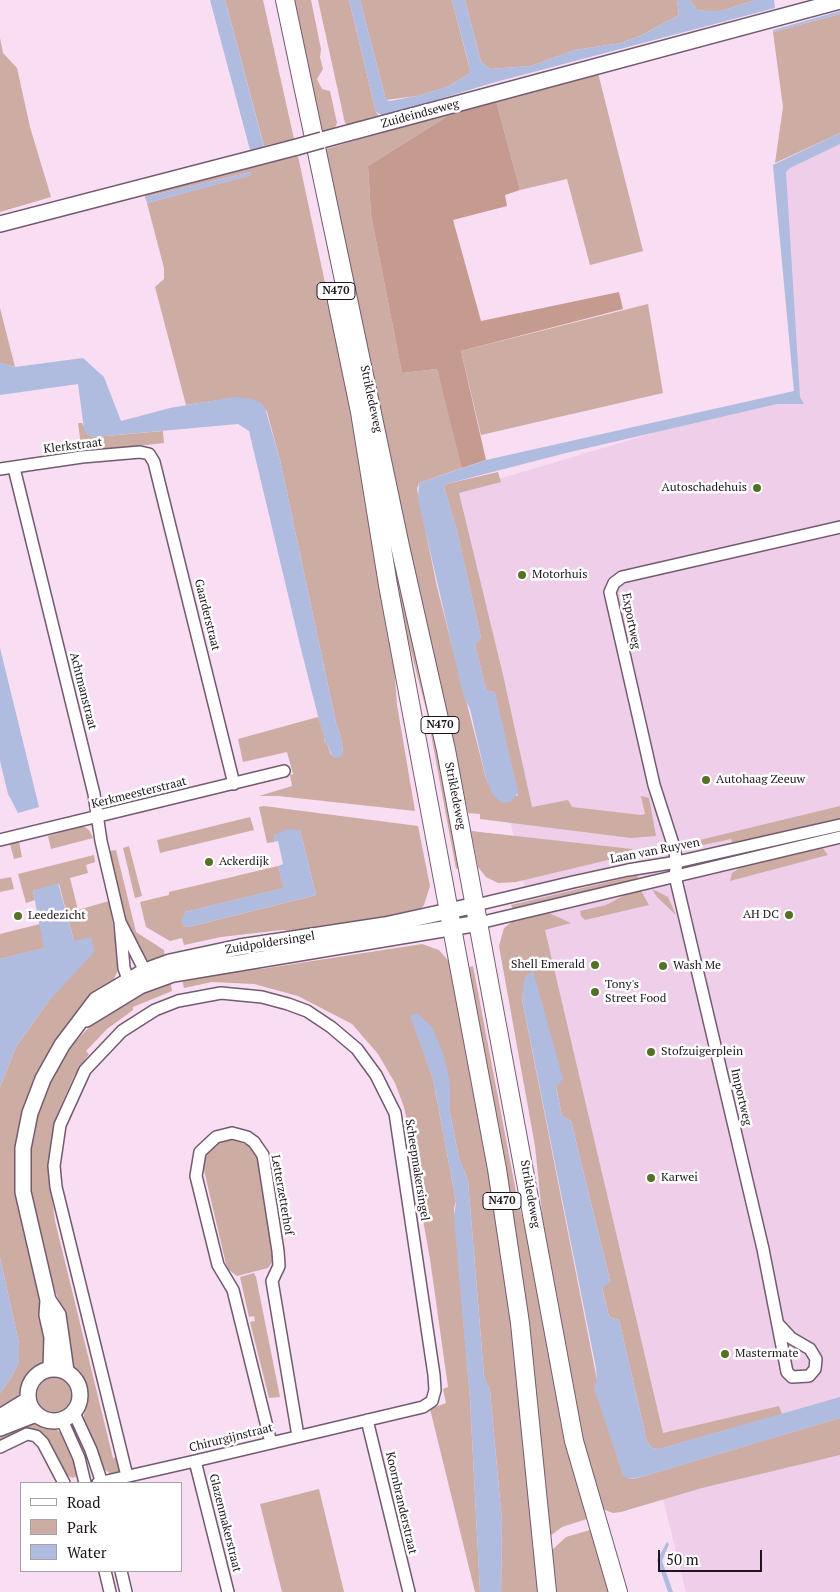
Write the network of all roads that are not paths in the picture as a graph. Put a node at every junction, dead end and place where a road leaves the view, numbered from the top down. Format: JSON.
{"nodes":[{"id":1,"x":272,"y":0,"type":"edge"},
{"id":2,"x":285,"y":0,"type":"edge"},
{"id":3,"x":840,"y":1,"type":"edge"},
{"id":4,"x":0,"y":224,"type":"edge"},
{"id":5,"x":149,"y":454,"type":"joint"},
{"id":6,"x":14,"y":468,"type":"junction"},
{"id":7,"x":0,"y":469,"type":"edge"},
{"id":8,"x":840,"y":527,"type":"edge"},
{"id":9,"x":284,"y":771,"type":"dead end"},
{"id":10,"x":234,"y":784,"type":"junction"},
{"id":11,"x":98,"y":818,"type":"junction"},
{"id":12,"x":840,"y":824,"type":"edge"},
{"id":13,"x":840,"y":837,"type":"edge"},
{"id":14,"x":0,"y":840,"type":"edge"},
{"id":15,"x":677,"y":862,"type":"junction"},
{"id":16,"x":675,"y":876,"type":"junction"},
{"id":17,"x":476,"y":905,"type":"junction"},
{"id":18,"x":450,"y":911,"type":"junction"},
{"id":19,"x":120,"y":922,"type":"junction"},
{"id":20,"x":479,"y":923,"type":"junction"},
{"id":21,"x":452,"y":929,"type":"junction"},
{"id":22,"x":144,"y":971,"type":"junction"},
{"id":23,"x":134,"y":983,"type":"junction"},
{"id":24,"x":48,"y":1300,"type":"junction"},
{"id":25,"x":779,"y":1325,"type":"junction"},
{"id":26,"x":50,"y":1368,"type":"junction"},
{"id":27,"x":66,"y":1371,"type":"junction"},
{"id":28,"x":28,"y":1400,"type":"junction"},
{"id":29,"x":36,"y":1414,"type":"junction"},
{"id":30,"x":68,"y":1416,"type":"junction"},
{"id":31,"x":0,"y":1417,"type":"edge"},
{"id":32,"x":367,"y":1420,"type":"junction"},
{"id":33,"x":0,"y":1428,"type":"edge"},
{"id":34,"x":298,"y":1436,"type":"junction"},
{"id":35,"x":271,"y":1442,"type":"junction"},
{"id":36,"x":0,"y":1447,"type":"edge"},
{"id":37,"x":195,"y":1461,"type":"junction"},
{"id":38,"x":127,"y":1476,"type":"junction"},
{"id":39,"x":63,"y":1482,"type":"edge"},
{"id":40,"x":85,"y":1482,"type":"edge"},
{"id":41,"x":101,"y":1482,"type":"edge"},
{"id":42,"x":105,"y":1482,"type":"edge"},
{"id":43,"x":105,"y":1572,"type":"edge"},
{"id":44,"x":121,"y":1572,"type":"edge"},
{"id":45,"x":110,"y":1592,"type":"edge"},
{"id":46,"x":126,"y":1592,"type":"edge"},
{"id":47,"x":228,"y":1592,"type":"edge"},
{"id":48,"x":409,"y":1592,"type":"edge"},
{"id":49,"x":547,"y":1592,"type":"edge"},
{"id":50,"x":618,"y":1592,"type":"edge"}],
"edges":[{"from":1,"to":18,"type":"main road","name":"Strikledeweg","number":"N470"},
{"from":2,"to":17,"type":"main road","name":"Strikledeweg","number":"N470"},
{"from":3,"to":4,"type":"street","name":"Zuideindseweg","bridge":true},
{"from":5,"to":6,"type":"street","name":"Klerkstraat"},
{"from":5,"to":10,"type":"street","name":"Gaarderstraat"},
{"from":6,"to":7,"type":"street","name":"Klerkstraat"},
{"from":6,"to":11,"type":"street","name":"Achtmanstraat"},
{"from":8,"to":15,"type":"street","name":"Exportweg"},
{"from":9,"to":10,"type":"street","name":"Kerkmeesterstraat"},
{"from":10,"to":11,"type":"street","name":"Kerkmeesterstraat"},
{"from":11,"to":14,"type":"street","name":"Kerkmeesterstraat"},
{"from":11,"to":19,"type":"street","name":"Achtmanstraat"},
{"from":12,"to":15,"type":"street","name":"Laan van Ruyven"},
{"from":13,"to":16,"type":"street"},
{"from":15,"to":16,"type":"street"},
{"from":15,"to":17,"type":"street","name":"Laan van Ruyven"},
{"from":16,"to":20,"type":"street"},
{"from":16,"to":25,"type":"street","name":"Importweg"},
{"from":17,"to":18,"type":"street","name":"Zuidpoldersingel"},
{"from":17,"to":20,"type":"main road","name":"Strikledeweg","number":"N470"},
{"from":18,"to":21,"type":"main road","name":"Strikledeweg","number":"N470"},
{"from":18,"to":22,"type":"street","name":"Zuidpoldersingel"},
{"from":19,"to":22,"type":"street","name":"Achtmanstraat"},
{"from":19,"to":23,"type":"street","name":"Achtmanstraat"},
{"from":20,"to":21,"type":"street","name":"Zuidpoldersingel"},
{"from":20,"to":50,"type":"main road","name":"Strikledeweg","number":"N470"},
{"from":21,"to":23,"type":"street","name":"Zuidpoldersingel"},
{"from":21,"to":49,"type":"main road","name":"Strikledeweg","number":"N470"},
{"from":22,"to":23,"type":"street","name":"Zuidpoldersingel"},
{"from":23,"to":24,"type":"street","name":"Zuidpoldersingel"},
{"from":24,"to":26,"type":"street","name":"Zuidpoldersingel"},
{"from":24,"to":27,"type":"street","name":"Zuidpoldersingel"},
{"from":25,"to":25,"type":"street","name":"Importweg"},
{"from":26,"to":27,"type":"street"},
{"from":26,"to":28,"type":"street"},
{"from":27,"to":30,"type":"street"},
{"from":28,"to":29,"type":"street"},
{"from":28,"to":31,"type":"street"},
{"from":29,"to":30,"type":"street"},
{"from":29,"to":33,"type":"street"},
{"from":30,"to":40,"type":"street"},
{"from":30,"to":41,"type":"street"},
{"from":32,"to":34,"type":"street","name":"Chirurgijnstraat"},
{"from":32,"to":38,"type":"street","name":"Scheepmakersingel"},
{"from":32,"to":48,"type":"street","name":"Koornbranderstraat"},
{"from":34,"to":35,"type":"street","name":"Chirurgijnstraat"},
{"from":34,"to":35,"type":"street","name":"Letterzetterhof"},
{"from":35,"to":37,"type":"street","name":"Chirurgijnstraat"},
{"from":36,"to":39,"type":"street"},
{"from":37,"to":38,"type":"street","name":"Chirurgijnstraat"},
{"from":37,"to":47,"type":"street","name":"Glazenmakerstraat"},
{"from":38,"to":42,"type":"street","name":"Chirurgijnstraat"},
{"from":43,"to":45,"type":"street"},
{"from":44,"to":46,"type":"street"}]}
